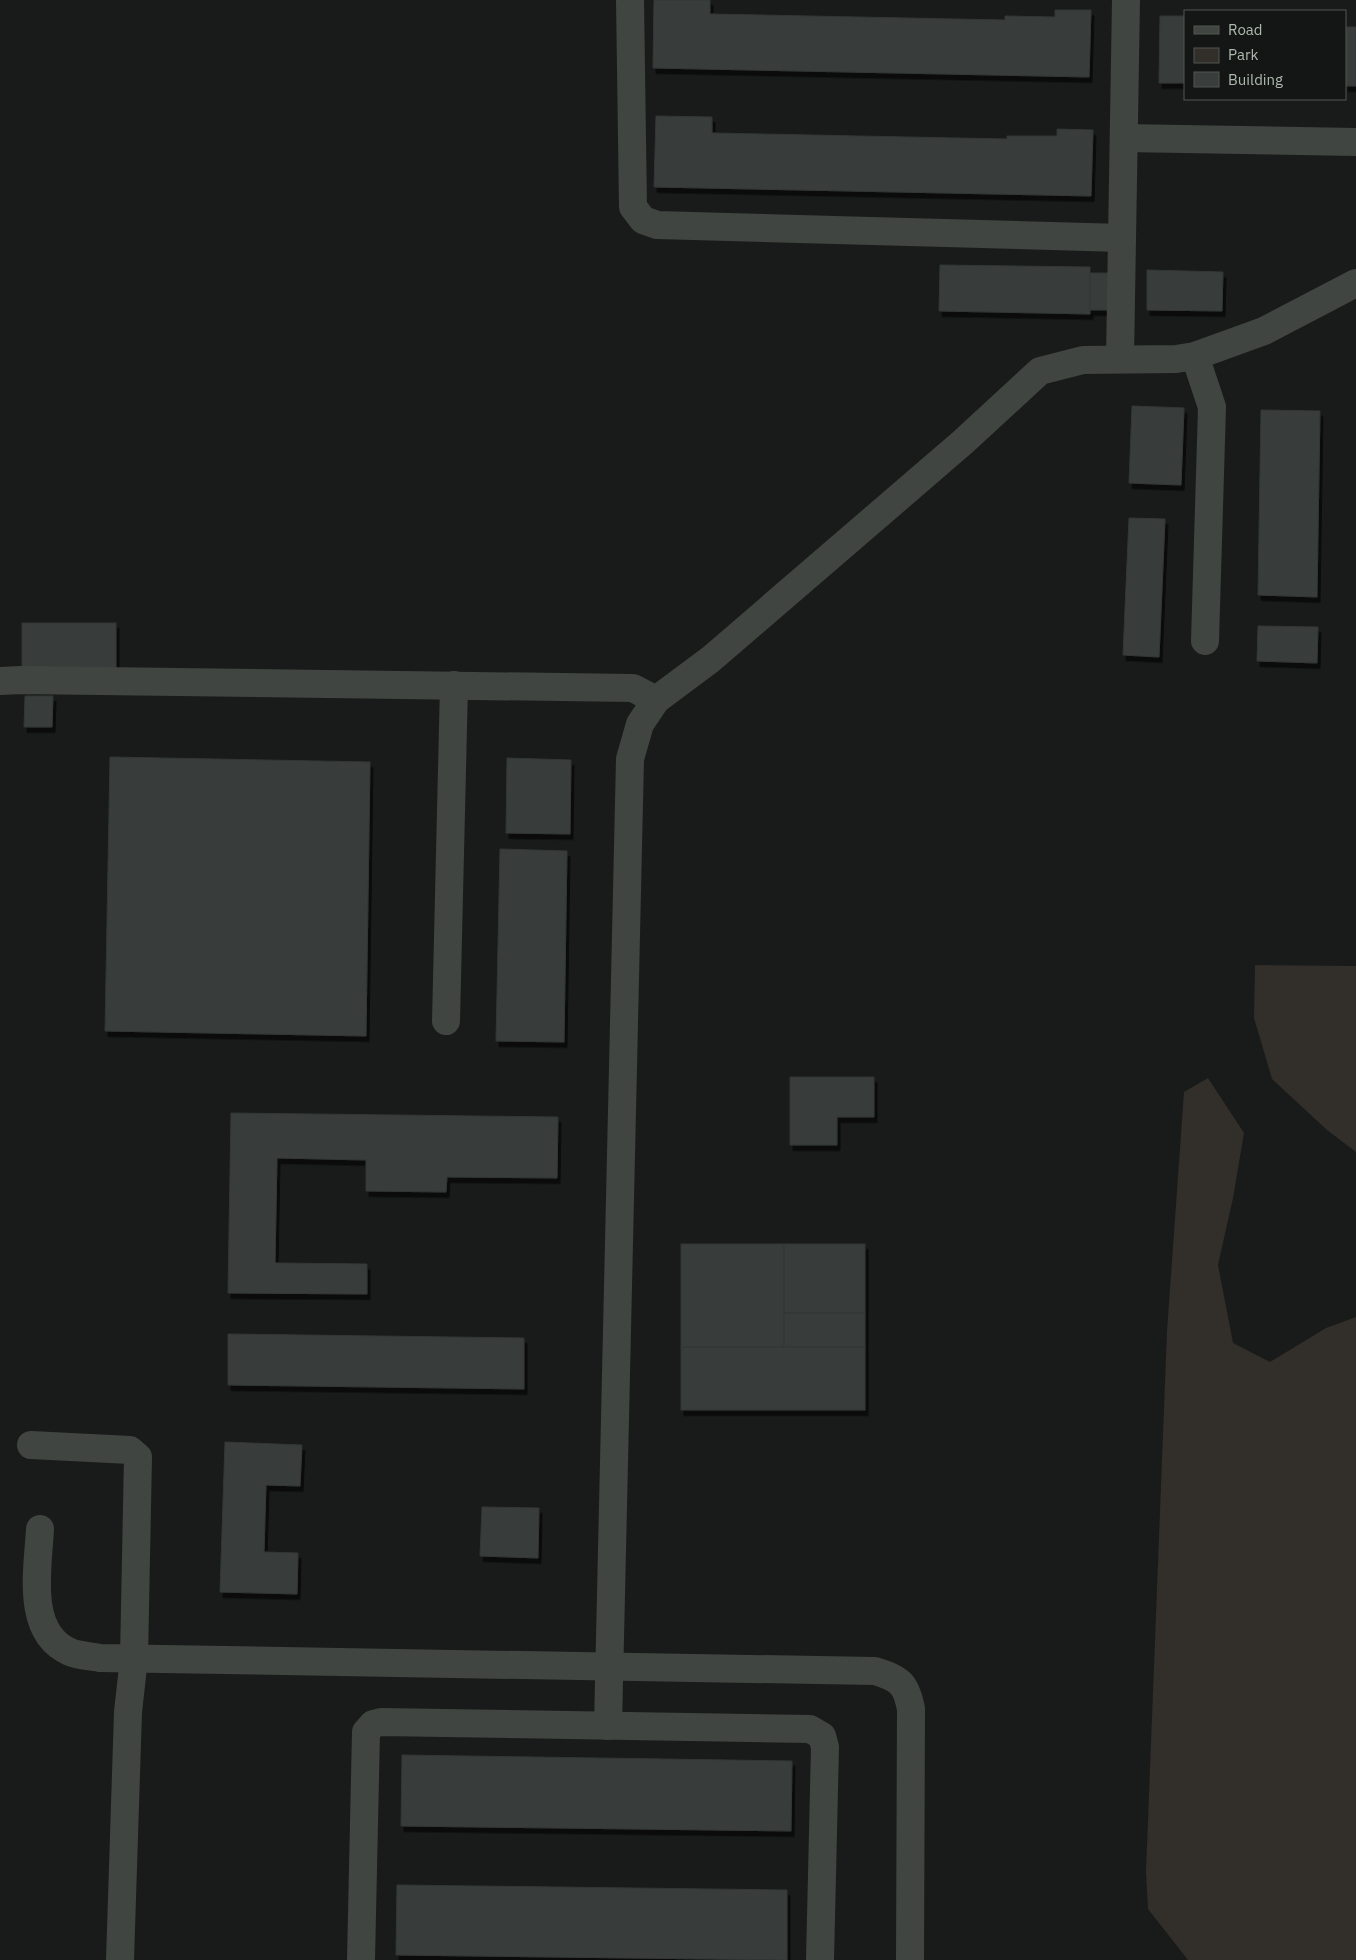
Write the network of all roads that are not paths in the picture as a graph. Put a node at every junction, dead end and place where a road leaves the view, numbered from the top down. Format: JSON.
{"nodes":[{"id":1,"x":630,"y":0,"type":"edge"},
{"id":2,"x":1126,"y":0,"type":"edge"},
{"id":3,"x":1124,"y":138,"type":"junction"},
{"id":4,"x":1356,"y":142,"type":"edge"},
{"id":5,"x":1122,"y":238,"type":"junction"},
{"id":6,"x":1356,"y":283,"type":"edge"},
{"id":7,"x":1195,"y":356,"type":"junction"},
{"id":8,"x":1120,"y":359,"type":"junction"},
{"id":9,"x":1205,"y":642,"type":"dead end"},
{"id":10,"x":10,"y":681,"type":"edge"},
{"id":11,"x":454,"y":685,"type":"junction"},
{"id":12,"x":656,"y":700,"type":"junction"},
{"id":13,"x":446,"y":1021,"type":"dead end"},
{"id":14,"x":32,"y":1445,"type":"dead end"},
{"id":15,"x":40,"y":1529,"type":"dead end"},
{"id":16,"x":134,"y":1658,"type":"junction"},
{"id":17,"x":608,"y":1666,"type":"junction"},
{"id":18,"x":608,"y":1726,"type":"junction"},
{"id":19,"x":120,"y":1960,"type":"edge"},
{"id":20,"x":361,"y":1960,"type":"edge"},
{"id":21,"x":820,"y":1960,"type":"edge"},
{"id":22,"x":910,"y":1960,"type":"edge"}],
"edges":[{"from":1,"to":5,"type":"lane"},
{"from":2,"to":3,"type":"lane"},
{"from":3,"to":4,"type":"lane"},
{"from":3,"to":5,"type":"lane"},
{"from":5,"to":8,"type":"lane"},
{"from":6,"to":7,"type":"lane"},
{"from":7,"to":8,"type":"lane"},
{"from":7,"to":9,"type":"lane"},
{"from":8,"to":12,"type":"lane"},
{"from":10,"to":11,"type":"lane"},
{"from":11,"to":12,"type":"lane"},
{"from":11,"to":13,"type":"lane"},
{"from":12,"to":17,"type":"lane"},
{"from":14,"to":16,"type":"lane"},
{"from":15,"to":16,"type":"lane"},
{"from":16,"to":17,"type":"lane"},
{"from":16,"to":19,"type":"lane"},
{"from":17,"to":18,"type":"lane"},
{"from":17,"to":22,"type":"lane"},
{"from":18,"to":20,"type":"lane"},
{"from":18,"to":21,"type":"lane"}]}
